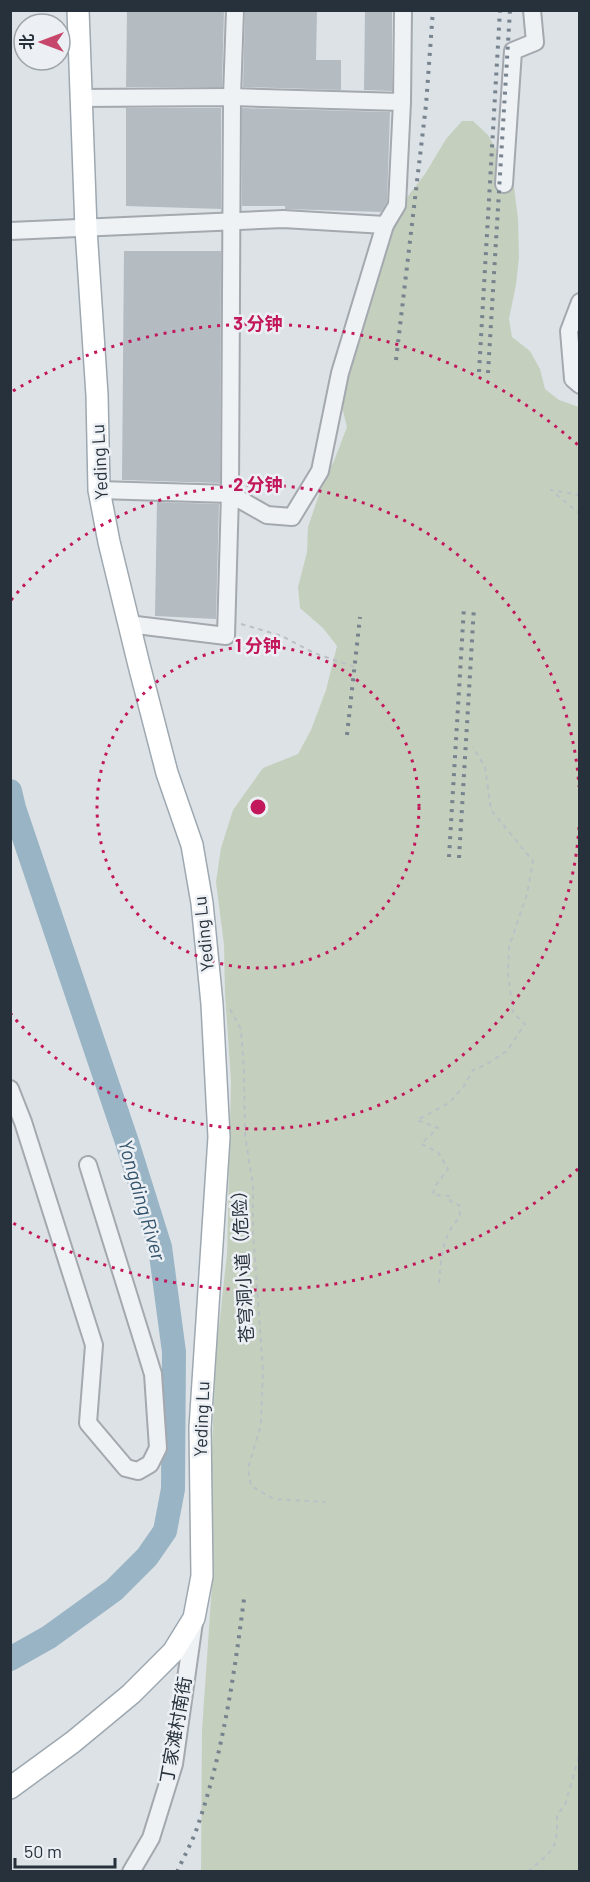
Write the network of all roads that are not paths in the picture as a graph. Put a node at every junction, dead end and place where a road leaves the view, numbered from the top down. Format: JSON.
{"nodes":[{"id":1,"x":78,"y":10,"type":"edge"},
{"id":2,"x":235,"y":10,"type":"edge"},
{"id":3,"x":403,"y":10,"type":"edge"},
{"id":4,"x":532,"y":10,"type":"edge"},
{"id":5,"x":232,"y":97,"type":"junction"},
{"id":6,"x":81,"y":98,"type":"junction"},
{"id":7,"x":402,"y":102,"type":"junction"},
{"id":8,"x":504,"y":184,"type":"dead end"},
{"id":9,"x":232,"y":221,"type":"junction"},
{"id":10,"x":385,"y":225,"type":"junction"},
{"id":11,"x":82,"y":229,"type":"junction"},
{"id":12,"x":10,"y":231,"type":"edge"},
{"id":13,"x":579,"y":302,"type":"edge"},
{"id":14,"x":579,"y":385,"type":"edge"},
{"id":15,"x":99,"y":490,"type":"junction"},
{"id":16,"x":230,"y":494,"type":"junction"},
{"id":17,"x":128,"y":624,"type":"junction"},
{"id":18,"x":10,"y":1089,"type":"edge"},
{"id":19,"x":88,"y":1165,"type":"dead end"},
{"id":20,"x":194,"y":1618,"type":"junction"},
{"id":21,"x":10,"y":1788,"type":"edge"},
{"id":22,"x":131,"y":1872,"type":"edge"}],
"edges":[{"from":1,"to":6,"type":"main road","name":"Yeding Lu"},
{"from":2,"to":5,"type":"street"},
{"from":3,"to":7,"type":"street"},
{"from":4,"to":8,"type":"street"},
{"from":5,"to":6,"type":"street"},
{"from":5,"to":7,"type":"street"},
{"from":5,"to":9,"type":"street"},
{"from":6,"to":11,"type":"main road","name":"Yeding Lu"},
{"from":7,"to":10,"type":"street"},
{"from":9,"to":10,"type":"street"},
{"from":9,"to":11,"type":"street"},
{"from":9,"to":16,"type":"street"},
{"from":10,"to":16,"type":"street"},
{"from":11,"to":12,"type":"street"},
{"from":11,"to":15,"type":"main road","name":"Yeding Lu"},
{"from":13,"to":14,"type":"street"},
{"from":15,"to":16,"type":"street"},
{"from":15,"to":17,"type":"main road","name":"Yeding Lu"},
{"from":16,"to":17,"type":"street"},
{"from":17,"to":20,"type":"main road","name":"Yeding Lu"},
{"from":18,"to":19,"type":"street"},
{"from":20,"to":21,"type":"main road","name":"Yeding Lu"},
{"from":20,"to":22,"type":"street","name":"丁家滩村南街"}]}
